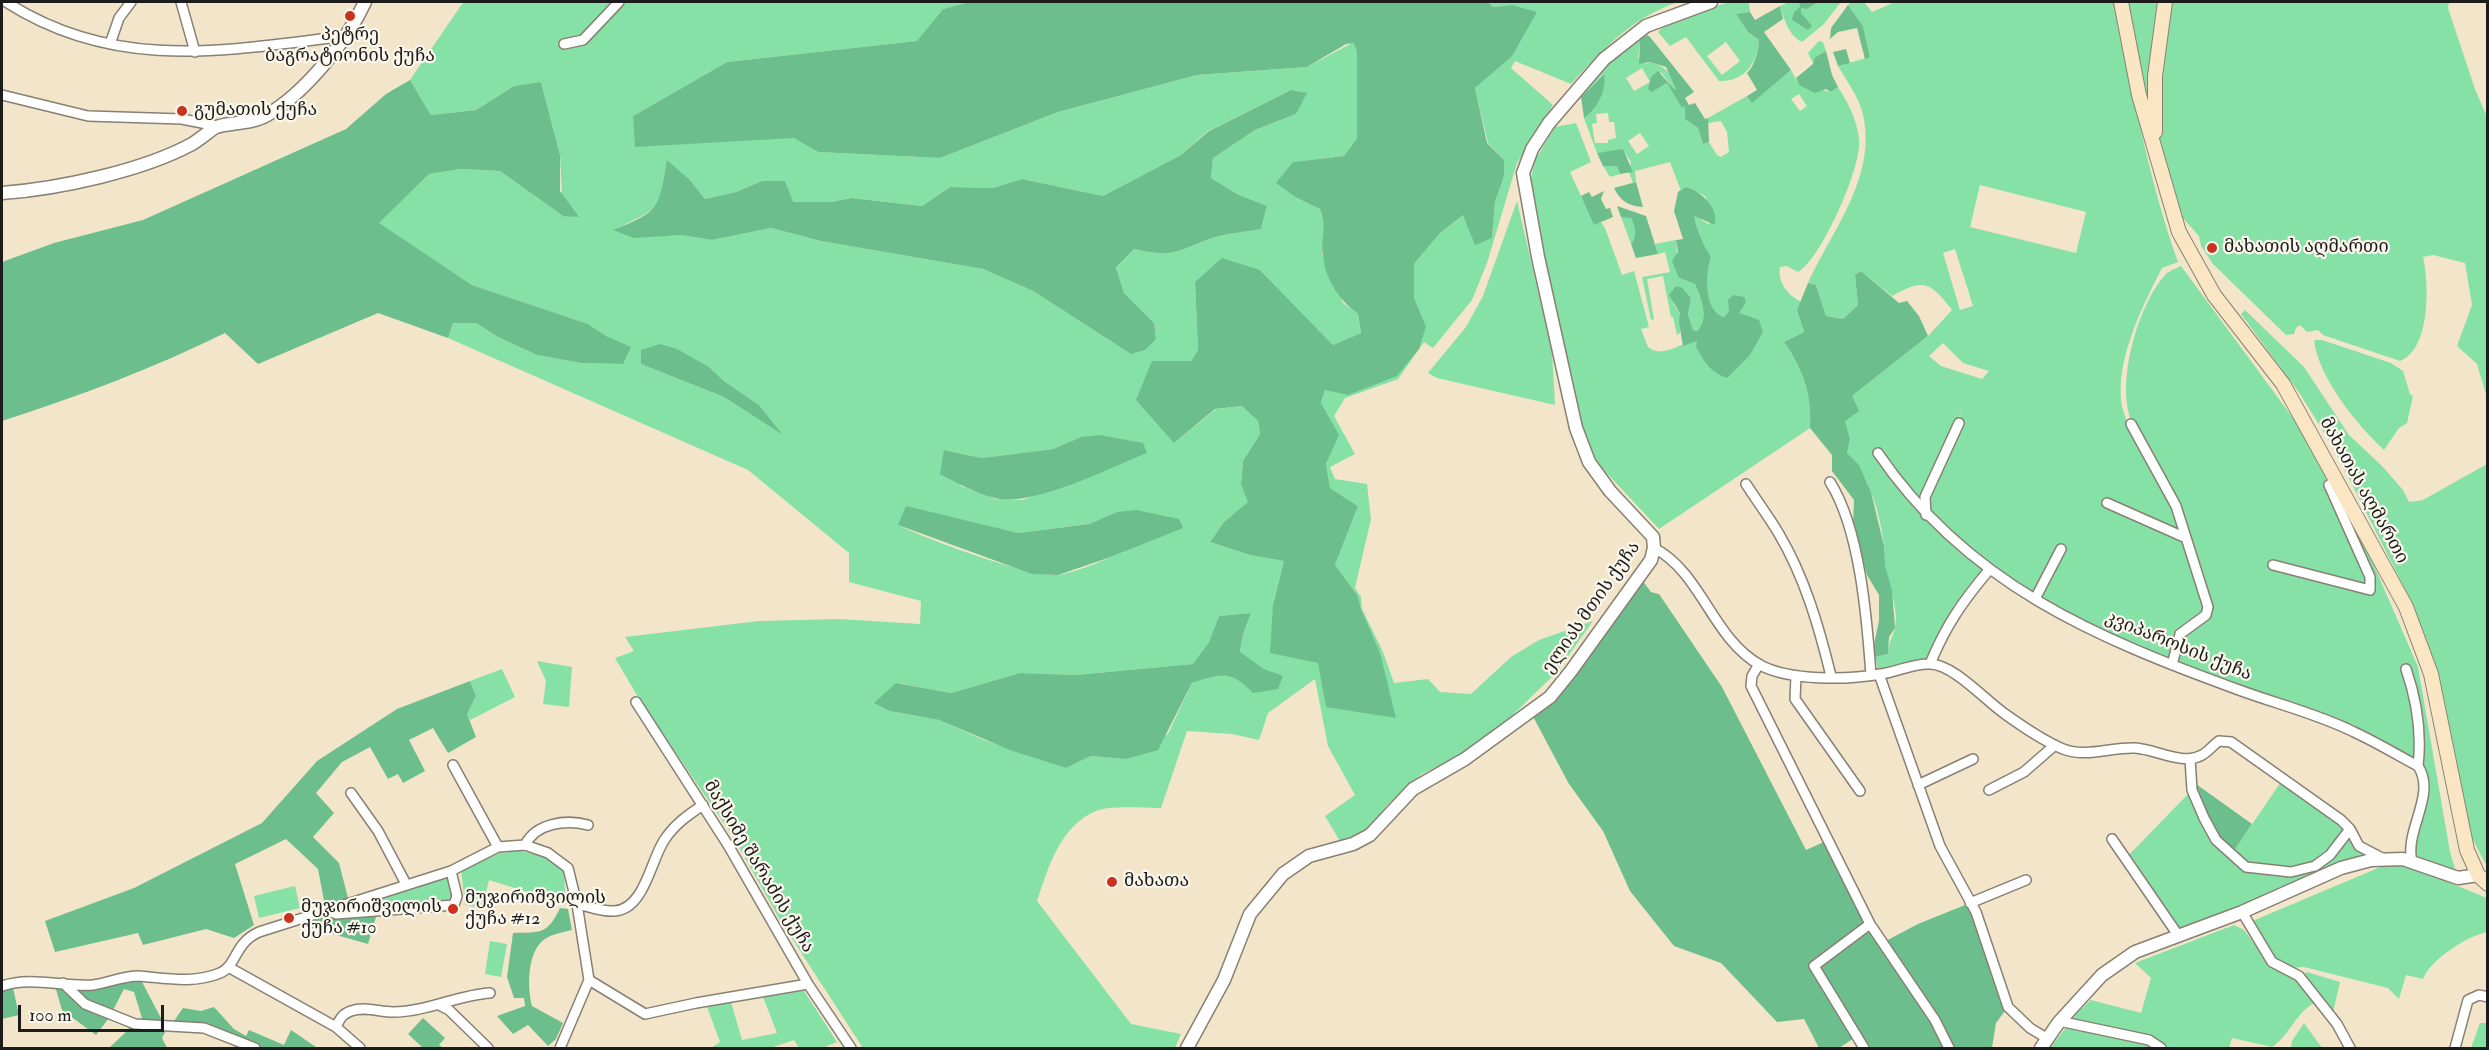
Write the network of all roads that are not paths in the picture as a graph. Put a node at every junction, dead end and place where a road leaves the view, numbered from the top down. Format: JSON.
{"nodes":[{"id":1,"x":6,"y":2,"type":"edge"},
{"id":2,"x":131,"y":2,"type":"edge"},
{"id":3,"x":181,"y":2,"type":"edge"},
{"id":4,"x":365,"y":2,"type":"edge"},
{"id":5,"x":618,"y":2,"type":"edge"},
{"id":6,"x":1711,"y":2,"type":"edge"},
{"id":7,"x":2121,"y":2,"type":"edge"},
{"id":8,"x":2164,"y":2,"type":"edge"},
{"id":9,"x":345,"y":36,"type":"junction"},
{"id":10,"x":110,"y":44,"type":"junction"},
{"id":11,"x":564,"y":44,"type":"dead end"},
{"id":12,"x":195,"y":52,"type":"junction"},
{"id":13,"x":2,"y":95,"type":"edge"},
{"id":14,"x":217,"y":126,"type":"junction"},
{"id":15,"x":2155,"y":152,"type":"junction"},
{"id":16,"x":2,"y":193,"type":"edge"},
{"id":17,"x":1959,"y":423,"type":"dead end"},
{"id":18,"x":2131,"y":424,"type":"dead end"},
{"id":19,"x":1878,"y":453,"type":"dead end"},
{"id":20,"x":2338,"y":480,"type":"junction"},
{"id":21,"x":1830,"y":482,"type":"dead end"},
{"id":22,"x":1746,"y":484,"type":"dead end"},
{"id":23,"x":2107,"y":503,"type":"dead end"},
{"id":24,"x":1926,"y":514,"type":"junction"},
{"id":25,"x":2186,"y":538,"type":"junction"},
{"id":26,"x":1654,"y":548,"type":"junction"},
{"id":27,"x":2061,"y":549,"type":"dead end"},
{"id":28,"x":2273,"y":565,"type":"dead end"},
{"id":29,"x":1989,"y":570,"type":"junction"},
{"id":30,"x":2035,"y":599,"type":"junction"},
{"id":31,"x":1759,"y":664,"type":"junction"},
{"id":32,"x":1930,"y":664,"type":"junction"},
{"id":33,"x":2172,"y":665,"type":"junction"},
{"id":34,"x":2406,"y":669,"type":"dead end"},
{"id":35,"x":1875,"y":675,"type":"junction"},
{"id":36,"x":1831,"y":676,"type":"junction"},
{"id":37,"x":1796,"y":677,"type":"junction"},
{"id":38,"x":636,"y":702,"type":"dead end"},
{"id":39,"x":2055,"y":745,"type":"junction"},
{"id":40,"x":1973,"y":759,"type":"dead end"},
{"id":41,"x":2190,"y":759,"type":"junction"},
{"id":42,"x":453,"y":765,"type":"dead end"},
{"id":43,"x":2418,"y":766,"type":"junction"},
{"id":44,"x":1918,"y":785,"type":"junction"},
{"id":45,"x":1989,"y":790,"type":"dead end"},
{"id":46,"x":1860,"y":791,"type":"dead end"},
{"id":47,"x":351,"y":793,"type":"dead end"},
{"id":48,"x":703,"y":805,"type":"junction"},
{"id":49,"x":588,"y":825,"type":"dead end"},
{"id":50,"x":2350,"y":829,"type":"junction"},
{"id":51,"x":2112,"y":839,"type":"dead end"},
{"id":52,"x":525,"y":845,"type":"junction"},
{"id":53,"x":498,"y":847,"type":"junction"},
{"id":54,"x":2384,"y":859,"type":"junction"},
{"id":55,"x":2412,"y":862,"type":"junction"},
{"id":56,"x":451,"y":871,"type":"junction"},
{"id":57,"x":2484,"y":877,"type":"edge"},
{"id":58,"x":2026,"y":880,"type":"dead end"},
{"id":59,"x":406,"y":884,"type":"junction"},
{"id":60,"x":1970,"y":903,"type":"junction"},
{"id":61,"x":577,"y":904,"type":"junction"},
{"id":62,"x":327,"y":910,"type":"junction"},
{"id":63,"x":2242,"y":912,"type":"junction"},
{"id":64,"x":1870,"y":924,"type":"junction"},
{"id":65,"x":2178,"y":935,"type":"junction"},
{"id":66,"x":230,"y":968,"type":"junction"},
{"id":67,"x":589,"y":980,"type":"junction"},
{"id":68,"x":63,"y":983,"type":"junction"},
{"id":69,"x":808,"y":984,"type":"junction"},
{"id":70,"x":2,"y":986,"type":"edge"},
{"id":71,"x":490,"y":993,"type":"dead end"},
{"id":72,"x":2487,"y":997,"type":"edge"},
{"id":73,"x":439,"y":1005,"type":"junction"},
{"id":74,"x":2059,"y":1021,"type":"junction"},
{"id":75,"x":336,"y":1027,"type":"junction"},
{"id":76,"x":2044,"y":1044,"type":"edge"},
{"id":77,"x":255,"y":1048,"type":"edge"},
{"id":78,"x":360,"y":1048,"type":"edge"},
{"id":79,"x":488,"y":1048,"type":"edge"},
{"id":80,"x":560,"y":1048,"type":"edge"},
{"id":81,"x":852,"y":1048,"type":"edge"},
{"id":82,"x":1187,"y":1048,"type":"edge"},
{"id":83,"x":1863,"y":1048,"type":"edge"},
{"id":84,"x":1949,"y":1048,"type":"edge"},
{"id":85,"x":2161,"y":1048,"type":"edge"},
{"id":86,"x":2350,"y":1048,"type":"edge"},
{"id":87,"x":2455,"y":1048,"type":"edge"}],
"edges":[{"from":1,"to":10,"type":"street"},
{"from":2,"to":10,"type":"street"},
{"from":3,"to":12,"type":"street"},
{"from":4,"to":9,"type":"street"},
{"from":5,"to":11,"type":"street"},
{"from":6,"to":26,"type":"street"},
{"from":7,"to":15,"type":"main road","name":"მახათას აღმართი"},
{"from":8,"to":15,"type":"main road","name":"მახათას აღმართი"},
{"from":9,"to":12,"type":"street"},
{"from":9,"to":14,"type":"street"},
{"from":10,"to":12,"type":"street"},
{"from":13,"to":14,"type":"street"},
{"from":14,"to":16,"type":"street"},
{"from":15,"to":20,"type":"main road","name":"მახათას აღმართი"},
{"from":17,"to":24,"type":"street"},
{"from":18,"to":25,"type":"street"},
{"from":19,"to":24,"type":"street","name":"კვიპაროსის ქუჩა"},
{"from":20,"to":28,"type":"street"},
{"from":20,"to":57,"type":"main road","name":"მახათას აღმართი"},
{"from":21,"to":35,"type":"street"},
{"from":22,"to":36,"type":"street"},
{"from":23,"to":25,"type":"street"},
{"from":24,"to":29,"type":"street","name":"კვიპაროსის ქუჩა"},
{"from":25,"to":33,"type":"street"},
{"from":26,"to":31,"type":"street","name":"ელიას მთის ქუჩა"},
{"from":26,"to":82,"type":"street","name":"ელიას მთის ქუჩა"},
{"from":27,"to":30,"type":"street"},
{"from":29,"to":30,"type":"street","name":"კვიპაროსის ქუჩა"},
{"from":29,"to":32,"type":"street"},
{"from":30,"to":33,"type":"street","name":"კვიპაროსის ქუჩა"},
{"from":31,"to":37,"type":"street","name":"ელიას მთის ქუჩა"},
{"from":31,"to":64,"type":"street"},
{"from":32,"to":35,"type":"street","name":"ელიას მთის ქუჩა"},
{"from":32,"to":39,"type":"street"},
{"from":33,"to":43,"type":"street","name":"კვიპაროსის ქუჩა"},
{"from":34,"to":43,"type":"street"},
{"from":35,"to":36,"type":"street","name":"ელიას მთის ქუჩა"},
{"from":35,"to":44,"type":"street"},
{"from":36,"to":37,"type":"street","name":"ელიას მთის ქუჩა"},
{"from":37,"to":46,"type":"street"},
{"from":38,"to":48,"type":"street","name":"მაქსიმე შარაძის ქუჩა"},
{"from":39,"to":41,"type":"street"},
{"from":39,"to":45,"type":"street"},
{"from":40,"to":44,"type":"street"},
{"from":41,"to":50,"type":"street"},
{"from":41,"to":50,"type":"street"},
{"from":42,"to":53,"type":"street"},
{"from":43,"to":55,"type":"street"},
{"from":44,"to":60,"type":"street"},
{"from":47,"to":59,"type":"street"},
{"from":48,"to":61,"type":"street"},
{"from":48,"to":69,"type":"street","name":"მაქსიმე შარაძის ქუჩა"},
{"from":49,"to":52,"type":"street"},
{"from":50,"to":54,"type":"street"},
{"from":51,"to":65,"type":"street"},
{"from":52,"to":53,"type":"street"},
{"from":52,"to":61,"type":"street"},
{"from":53,"to":56,"type":"street"},
{"from":54,"to":55,"type":"street"},
{"from":54,"to":63,"type":"street"},
{"from":55,"to":57,"type":"street"},
{"from":56,"to":59,"type":"street"},
{"from":56,"to":62,"type":"street"},
{"from":58,"to":60,"type":"street"},
{"from":59,"to":62,"type":"street"},
{"from":60,"to":76,"type":"street"},
{"from":61,"to":67,"type":"street"},
{"from":62,"to":66,"type":"street"},
{"from":63,"to":65,"type":"street"},
{"from":63,"to":86,"type":"street"},
{"from":64,"to":83,"type":"street"},
{"from":64,"to":84,"type":"street"},
{"from":65,"to":74,"type":"street"},
{"from":66,"to":68,"type":"street"},
{"from":66,"to":75,"type":"street"},
{"from":67,"to":69,"type":"street"},
{"from":67,"to":80,"type":"street"},
{"from":68,"to":70,"type":"street"},
{"from":68,"to":77,"type":"street"},
{"from":69,"to":81,"type":"street","name":"მაქსიმე შარაძის ქუჩა"},
{"from":71,"to":73,"type":"street"},
{"from":72,"to":87,"type":"street"},
{"from":73,"to":75,"type":"street"},
{"from":73,"to":79,"type":"street"},
{"from":74,"to":76,"type":"street"},
{"from":74,"to":85,"type":"street"},
{"from":75,"to":78,"type":"street"}]}
